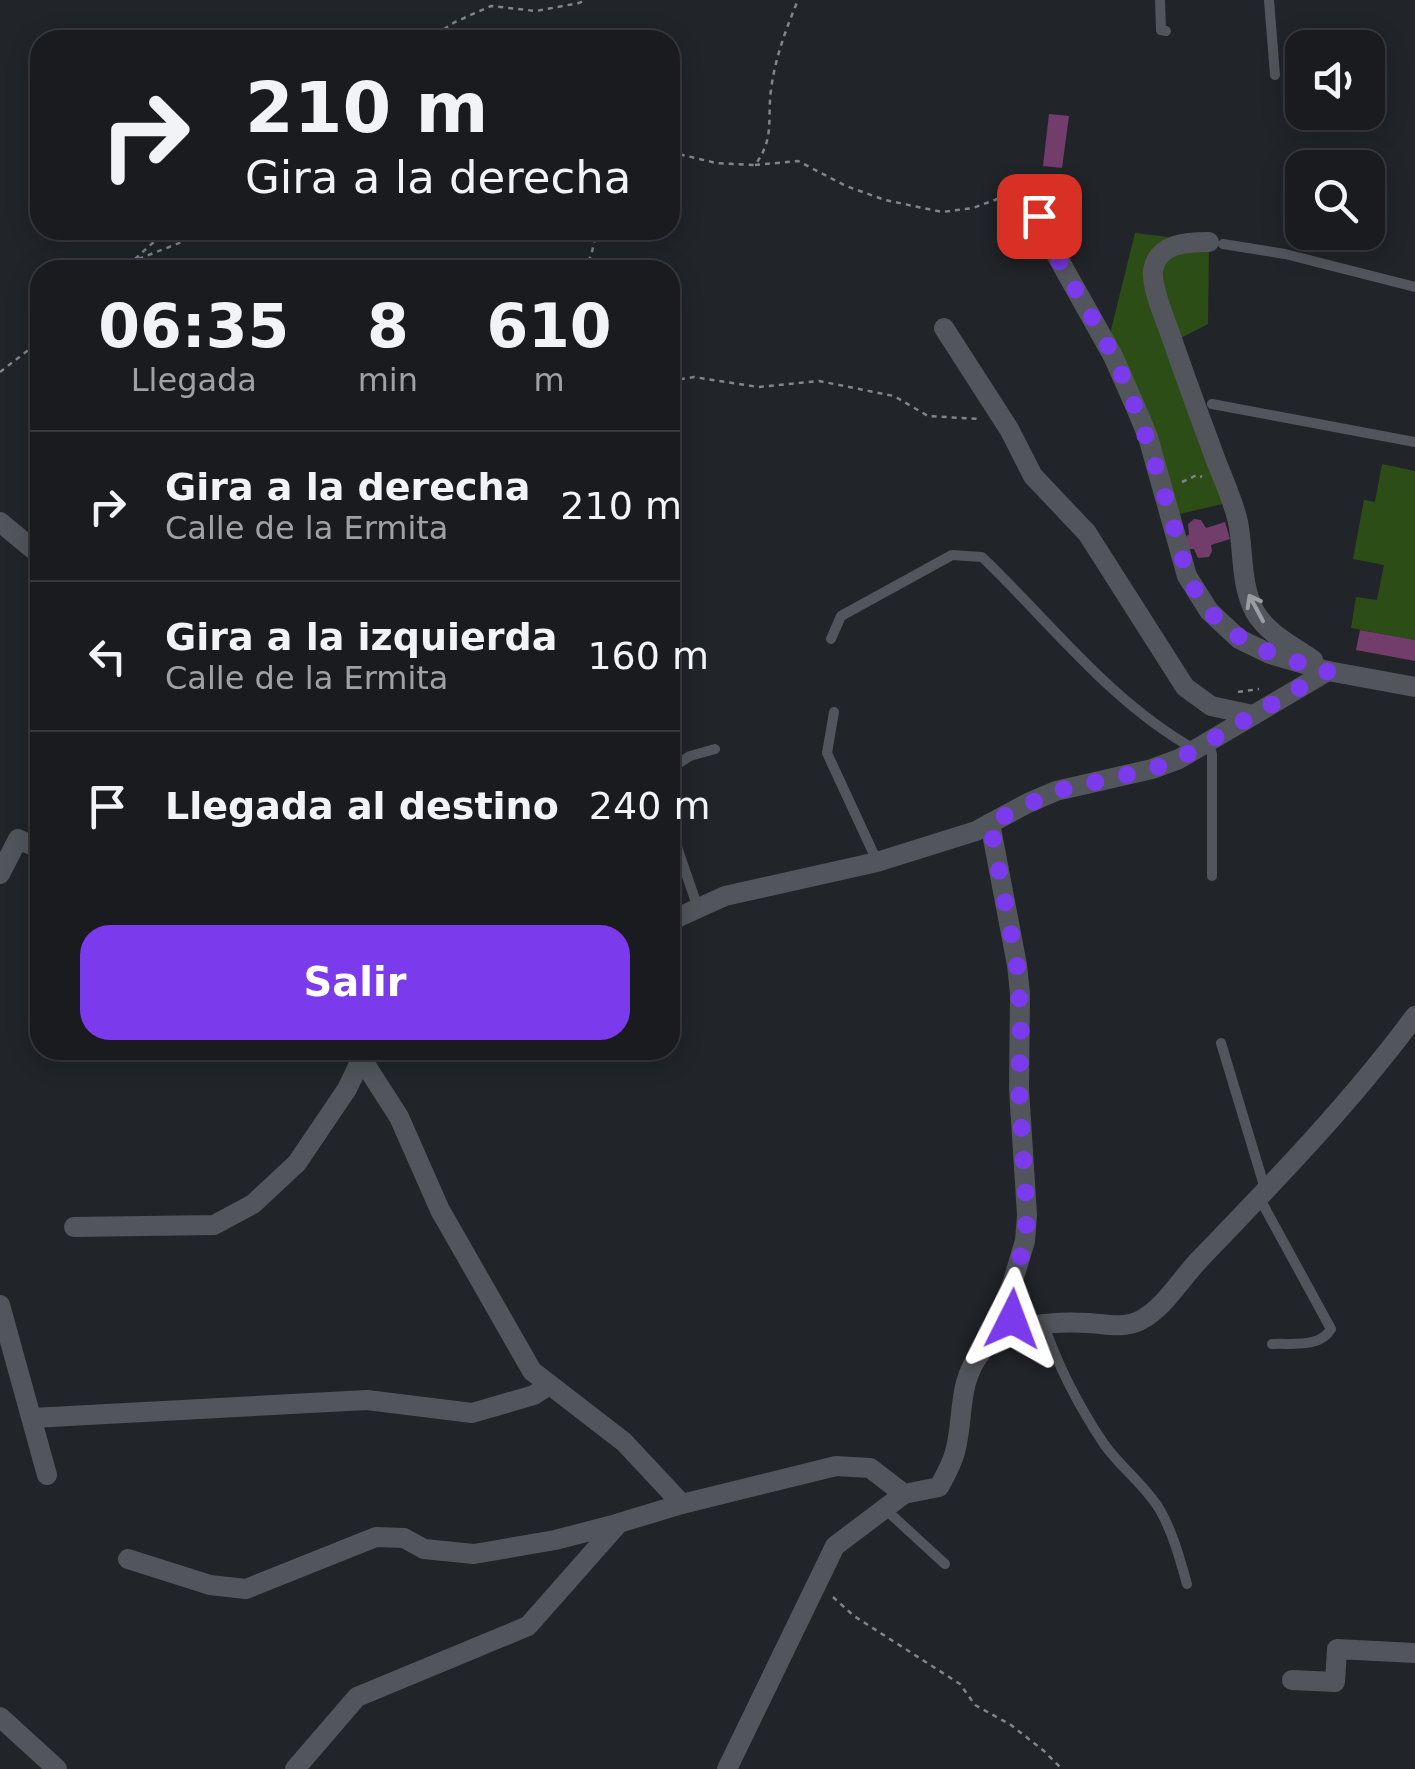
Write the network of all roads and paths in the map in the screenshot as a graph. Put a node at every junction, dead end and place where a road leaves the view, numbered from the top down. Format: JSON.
{"nodes":[{"id":1,"x":585,"y":0,"type":"edge"},
{"id":2,"x":798,"y":0,"type":"edge"},
{"id":3,"x":1160,"y":0,"type":"edge"},
{"id":4,"x":1268,"y":0,"type":"edge"},
{"id":5,"x":443,"y":30,"type":"edge"},
{"id":6,"x":1166,"y":31,"type":"dead end"},
{"id":7,"x":1275,"y":75,"type":"dead end"},
{"id":8,"x":680,"y":154,"type":"edge"},
{"id":9,"x":756,"y":165,"type":"junction"},
{"id":10,"x":1030,"y":192,"type":"joint"},
{"id":11,"x":156,"y":240,"type":"edge"},
{"id":12,"x":187,"y":240,"type":"edge"},
{"id":13,"x":1216,"y":243,"type":"joint"},
{"id":14,"x":134,"y":260,"type":"edge"},
{"id":15,"x":136,"y":260,"type":"edge"},
{"id":16,"x":1415,"y":287,"type":"edge"},
{"id":17,"x":944,"y":328,"type":"dead end"},
{"id":18,"x":30,"y":349,"type":"edge"},
{"id":19,"x":0,"y":372,"type":"edge"},
{"id":20,"x":680,"y":379,"type":"edge"},
{"id":21,"x":1212,"y":404,"type":"dead end"},
{"id":22,"x":977,"y":418,"type":"dead end"},
{"id":23,"x":1415,"y":442,"type":"edge"},
{"id":24,"x":1224,"y":482,"type":"junction"},
{"id":25,"x":1179,"y":484,"type":"dead end"},
{"id":26,"x":0,"y":522,"type":"edge"},
{"id":27,"x":30,"y":547,"type":"edge"},
{"id":28,"x":831,"y":639,"type":"dead end"},
{"id":29,"x":1328,"y":671,"type":"junction"},
{"id":30,"x":1415,"y":687,"type":"edge"},
{"id":31,"x":1259,"y":688,"type":"dead end"},
{"id":32,"x":1233,"y":692,"type":"dead end"},
{"id":33,"x":834,"y":712,"type":"dead end"},
{"id":34,"x":1253,"y":715,"type":"junction"},
{"id":35,"x":1202,"y":747,"type":"junction"},
{"id":36,"x":716,"y":749,"type":"dead end"},
{"id":37,"x":680,"y":763,"type":"edge"},
{"id":38,"x":990,"y":823,"type":"junction"},
{"id":39,"x":30,"y":845,"type":"edge"},
{"id":40,"x":680,"y":855,"type":"edge"},
{"id":41,"x":877,"y":862,"type":"junction"},
{"id":42,"x":0,"y":874,"type":"edge"},
{"id":43,"x":1212,"y":876,"type":"dead end"},
{"id":44,"x":699,"y":909,"type":"junction"},
{"id":45,"x":680,"y":918,"type":"edge"},
{"id":46,"x":1415,"y":1016,"type":"edge"},
{"id":47,"x":1221,"y":1043,"type":"dead end"},
{"id":48,"x":358,"y":1060,"type":"edge"},
{"id":49,"x":364,"y":1060,"type":"edge"},
{"id":50,"x":1263,"y":1196,"type":"junction"},
{"id":51,"x":74,"y":1227,"type":"dead end"},
{"id":52,"x":0,"y":1306,"type":"edge"},
{"id":53,"x":1044,"y":1325,"type":"junction"},
{"id":54,"x":1017,"y":1328,"type":"junction"},
{"id":55,"x":1272,"y":1344,"type":"dead end"},
{"id":56,"x":550,"y":1385,"type":"junction"},
{"id":57,"x":32,"y":1418,"type":"junction"},
{"id":58,"x":47,"y":1475,"type":"dead end"},
{"id":59,"x":904,"y":1494,"type":"junction"},
{"id":60,"x":682,"y":1504,"type":"junction"},
{"id":61,"x":885,"y":1509,"type":"junction"},
{"id":62,"x":619,"y":1523,"type":"junction"},
{"id":63,"x":128,"y":1559,"type":"dead end"},
{"id":64,"x":945,"y":1564,"type":"dead end"},
{"id":65,"x":818,"y":1582,"type":"junction"},
{"id":66,"x":1187,"y":1584,"type":"dead end"},
{"id":67,"x":1415,"y":1653,"type":"edge"},
{"id":68,"x":1292,"y":1680,"type":"dead end"},
{"id":69,"x":0,"y":1716,"type":"edge"},
{"id":70,"x":57,"y":1769,"type":"edge"},
{"id":71,"x":295,"y":1769,"type":"edge"},
{"id":72,"x":726,"y":1769,"type":"edge"},
{"id":73,"x":1062,"y":1769,"type":"edge"}],
"edges":[{"from":1,"to":5,"type":"path"},
{"from":2,"to":9,"type":"path"},
{"from":3,"to":6,"type":"lane"},
{"from":4,"to":7,"type":"lane"},
{"from":8,"to":9,"type":"path"},
{"from":9,"to":10,"type":"path"},
{"from":10,"to":29,"type":"street"},
{"from":11,"to":14,"type":"path"},
{"from":12,"to":15,"type":"path"},
{"from":13,"to":16,"type":"lane"},
{"from":13,"to":24,"type":"street"},
{"from":17,"to":34,"type":"street"},
{"from":18,"to":19,"type":"path"},
{"from":20,"to":22,"type":"path"},
{"from":21,"to":23,"type":"lane"},
{"from":24,"to":25,"type":"path"},
{"from":29,"to":24,"type":"street","one_way":true},
{"from":26,"to":27,"type":"street"},
{"from":28,"to":35,"type":"lane"},
{"from":29,"to":30,"type":"street"},
{"from":29,"to":34,"type":"street"},
{"from":31,"to":32,"type":"path"},
{"from":33,"to":41,"type":"lane"},
{"from":34,"to":35,"type":"street"},
{"from":35,"to":38,"type":"street"},
{"from":35,"to":43,"type":"lane"},
{"from":36,"to":37,"type":"lane"},
{"from":38,"to":41,"type":"street"},
{"from":38,"to":54,"type":"street"},
{"from":39,"to":42,"type":"street"},
{"from":40,"to":44,"type":"lane"},
{"from":41,"to":44,"type":"street"},
{"from":44,"to":45,"type":"street"},
{"from":46,"to":50,"type":"street"},
{"from":47,"to":50,"type":"lane"},
{"from":48,"to":51,"type":"street"},
{"from":49,"to":56,"type":"street"},
{"from":50,"to":53,"type":"street"},
{"from":50,"to":55,"type":"lane"},
{"from":52,"to":57,"type":"street"},
{"from":53,"to":54,"type":"street"},
{"from":53,"to":66,"type":"lane"},
{"from":54,"to":59,"type":"street"},
{"from":56,"to":57,"type":"street"},
{"from":56,"to":60,"type":"street"},
{"from":57,"to":58,"type":"street"},
{"from":59,"to":60,"type":"street"},
{"from":59,"to":61,"type":"street"},
{"from":60,"to":62,"type":"street"},
{"from":61,"to":64,"type":"lane"},
{"from":61,"to":65,"type":"street"},
{"from":62,"to":63,"type":"street"},
{"from":62,"to":71,"type":"street"},
{"from":65,"to":72,"type":"street"},
{"from":65,"to":73,"type":"path"},
{"from":67,"to":68,"type":"street"},
{"from":69,"to":70,"type":"street"}]}
